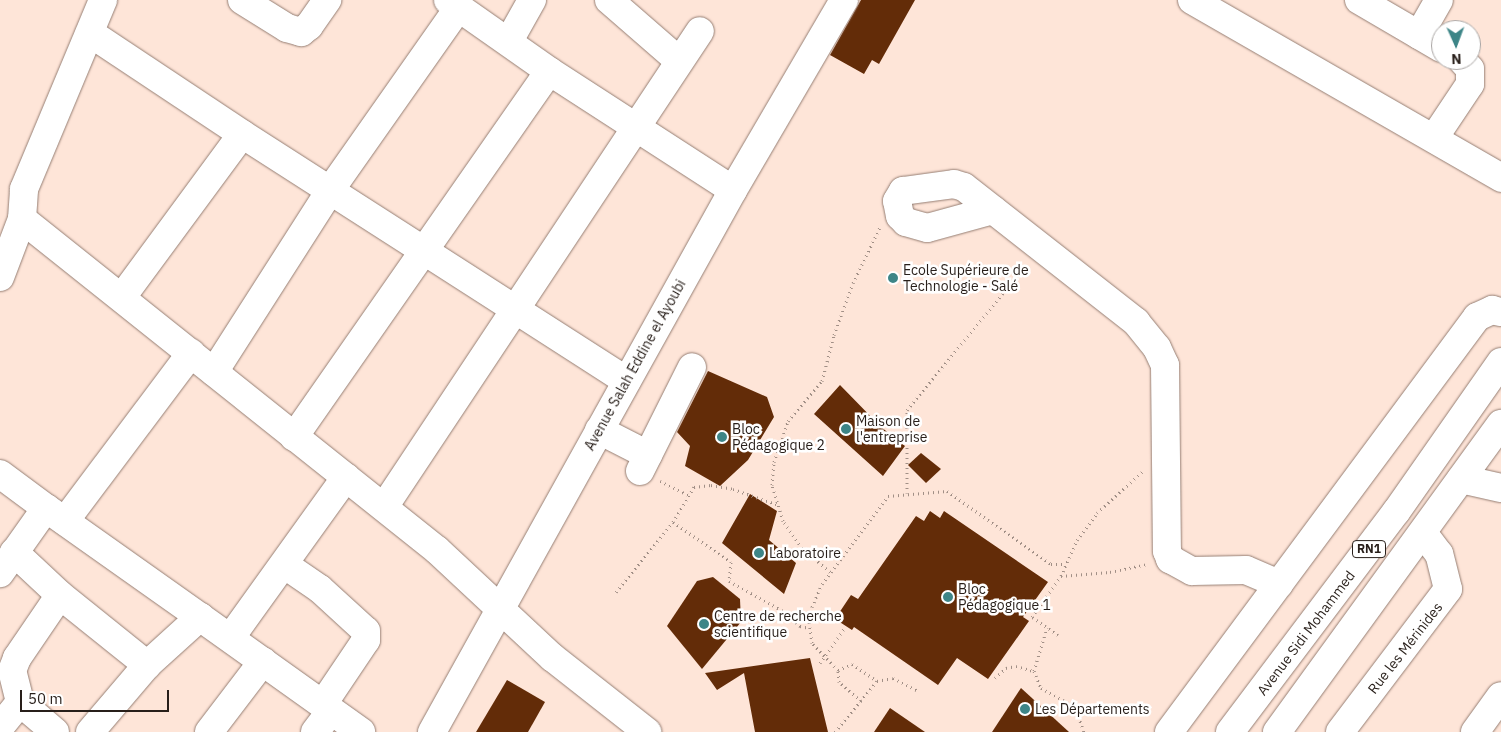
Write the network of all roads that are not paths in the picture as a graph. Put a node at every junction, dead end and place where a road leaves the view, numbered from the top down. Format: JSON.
{"nodes":[{"id":1,"x":103,"y":0,"type":"edge"},
{"id":2,"x":242,"y":0,"type":"edge"},
{"id":3,"x":327,"y":0,"type":"edge"},
{"id":4,"x":532,"y":0,"type":"edge"},
{"id":5,"x":609,"y":0,"type":"edge"},
{"id":6,"x":844,"y":0,"type":"edge"},
{"id":7,"x":1359,"y":0,"type":"edge"},
{"id":8,"x":1439,"y":0,"type":"edge"},
{"id":9,"x":1199,"y":2,"type":"edge"},
{"id":10,"x":453,"y":4,"type":"edge"},
{"id":11,"x":700,"y":31,"type":"dead end"},
{"id":12,"x":90,"y":33,"type":"junction"},
{"id":13,"x":509,"y":41,"type":"junction"},
{"id":14,"x":1430,"y":41,"type":"edge"},
{"id":15,"x":678,"y":60,"type":"junction"},
{"id":16,"x":1470,"y":70,"type":"edge"},
{"id":17,"x":549,"y":71,"type":"junction"},
{"id":18,"x":634,"y":126,"type":"junction"},
{"id":19,"x":242,"y":134,"type":"junction"},
{"id":20,"x":1434,"y":138,"type":"junction"},
{"id":21,"x":1501,"y":178,"type":"edge"},
{"id":22,"x":331,"y":189,"type":"junction"},
{"id":23,"x":733,"y":190,"type":"junction"},
{"id":24,"x":993,"y":210,"type":"junction"},
{"id":25,"x":22,"y":219,"type":"junction"},
{"id":26,"x":423,"y":248,"type":"junction"},
{"id":27,"x":0,"y":277,"type":"edge"},
{"id":28,"x":122,"y":297,"type":"junction"},
{"id":29,"x":514,"y":308,"type":"junction"},
{"id":30,"x":1501,"y":312,"type":"edge"},
{"id":31,"x":191,"y":353,"type":"junction"},
{"id":32,"x":1501,"y":362,"type":"edge"},
{"id":33,"x":692,"y":367,"type":"dead end"},
{"id":34,"x":214,"y":372,"type":"junction"},
{"id":35,"x":627,"y":381,"type":"junction"},
{"id":36,"x":1491,"y":395,"type":"edge"},
{"id":37,"x":1501,"y":424,"type":"edge"},
{"id":38,"x":599,"y":430,"type":"junction"},
{"id":39,"x":294,"y":437,"type":"junction"},
{"id":40,"x":1432,"y":460,"type":"junction"},
{"id":41,"x":0,"y":474,"type":"edge"},
{"id":42,"x":346,"y":477,"type":"junction"},
{"id":43,"x":1461,"y":479,"type":"junction"},
{"id":44,"x":1501,"y":488,"type":"edge"},
{"id":45,"x":384,"y":507,"type":"junction"},
{"id":46,"x":56,"y":514,"type":"junction"},
{"id":47,"x":1424,"y":533,"type":"junction"},
{"id":48,"x":7,"y":562,"type":"edge"},
{"id":49,"x":285,"y":565,"type":"junction"},
{"id":50,"x":1279,"y":584,"type":"junction"},
{"id":51,"x":60,"y":594,"type":"junction"},
{"id":52,"x":501,"y":609,"type":"junction"},
{"id":53,"x":200,"y":617,"type":"junction"},
{"id":54,"x":231,"y":637,"type":"junction"},
{"id":55,"x":263,"y":661,"type":"junction"},
{"id":56,"x":147,"y":665,"type":"junction"},
{"id":57,"x":1501,"y":696,"type":"edge"},
{"id":58,"x":20,"y":702,"type":"junction"},
{"id":59,"x":323,"y":716,"type":"edge"},
{"id":60,"x":0,"y":727,"type":"edge"},
{"id":61,"x":1352,"y":727,"type":"edge"},
{"id":62,"x":55,"y":732,"type":"edge"},
{"id":63,"x":90,"y":732,"type":"edge"},
{"id":64,"x":209,"y":732,"type":"edge"},
{"id":65,"x":361,"y":732,"type":"edge"},
{"id":66,"x":432,"y":732,"type":"edge"},
{"id":67,"x":647,"y":732,"type":"edge"},
{"id":68,"x":1169,"y":732,"type":"edge"},
{"id":69,"x":1230,"y":732,"type":"edge"},
{"id":70,"x":1277,"y":732,"type":"edge"},
{"id":71,"x":1475,"y":732,"type":"edge"}],
"edges":[{"from":1,"to":12,"type":"street"},
{"from":2,"to":3,"type":"street"},
{"from":4,"to":13,"type":"street"},
{"from":5,"to":15,"type":"street"},
{"from":6,"to":23,"type":"street","name":"Avenue Salah Eddine el Ayoubi"},
{"from":7,"to":14,"type":"street"},
{"from":8,"to":14,"type":"street"},
{"from":9,"to":20,"type":"street"},
{"from":10,"to":13,"type":"street"},
{"from":10,"to":22,"type":"street"},
{"from":11,"to":15,"type":"street"},
{"from":12,"to":19,"type":"street"},
{"from":12,"to":25,"type":"street"},
{"from":13,"to":17,"type":"street"},
{"from":15,"to":18,"type":"street"},
{"from":16,"to":20,"type":"street"},
{"from":17,"to":18,"type":"street"},
{"from":17,"to":26,"type":"street"},
{"from":18,"to":23,"type":"street"},
{"from":18,"to":29,"type":"street"},
{"from":19,"to":22,"type":"street"},
{"from":19,"to":28,"type":"street"},
{"from":20,"to":21,"type":"street"},
{"from":22,"to":26,"type":"street"},
{"from":22,"to":34,"type":"street"},
{"from":23,"to":35,"type":"street","name":"Avenue Salah Eddine el Ayoubi"},
{"from":24,"to":24,"type":"street"},
{"from":24,"to":50,"type":"street"},
{"from":25,"to":27,"type":"street"},
{"from":25,"to":28,"type":"street"},
{"from":26,"to":29,"type":"street"},
{"from":26,"to":39,"type":"street"},
{"from":28,"to":31,"type":"street"},
{"from":29,"to":35,"type":"street"},
{"from":29,"to":45,"type":"street"},
{"from":30,"to":50,"type":"street"},
{"from":31,"to":34,"type":"street"},
{"from":31,"to":46,"type":"street"},
{"from":32,"to":36,"type":"street","name":"Avenue Sidi Mohammed","number":"RN1"},
{"from":33,"to":38,"type":"street"},
{"from":34,"to":39,"type":"street"},
{"from":35,"to":38,"type":"street","name":"Avenue Salah Eddine el Ayoubi"},
{"from":36,"to":40,"type":"street","name":"Avenue Sidi Mohammed","number":"RN1"},
{"from":37,"to":43,"type":"street","number":"RN1"},
{"from":38,"to":52,"type":"street","name":"Avenue Salah Eddine el Ayoubi"},
{"from":39,"to":42,"type":"street"},
{"from":40,"to":43,"type":"street"},
{"from":40,"to":69,"type":"street","name":"Avenue Sidi Mohammed","number":"RN1"},
{"from":41,"to":46,"type":"street"},
{"from":42,"to":45,"type":"street"},
{"from":42,"to":49,"type":"street"},
{"from":43,"to":44,"type":"street"},
{"from":43,"to":47,"type":"street","number":"RN1"},
{"from":45,"to":52,"type":"street"},
{"from":46,"to":48,"type":"street"},
{"from":46,"to":53,"type":"street"},
{"from":47,"to":61,"type":"street","name":"Rue les Mérinides"},
{"from":47,"to":70,"type":"street","number":"RN1"},
{"from":48,"to":51,"type":"street"},
{"from":49,"to":54,"type":"street"},
{"from":49,"to":59,"type":"street"},
{"from":50,"to":68,"type":"street"},
{"from":51,"to":56,"type":"street"},
{"from":51,"to":58,"type":"street"},
{"from":52,"to":66,"type":"street","name":"Avenue Salah Eddine el Ayoubi"},
{"from":52,"to":67,"type":"street"},
{"from":53,"to":54,"type":"street"},
{"from":53,"to":56,"type":"street"},
{"from":54,"to":55,"type":"street"},
{"from":55,"to":59,"type":"street"},
{"from":55,"to":64,"type":"street"},
{"from":56,"to":63,"type":"street"},
{"from":57,"to":71,"type":"street"},
{"from":58,"to":60,"type":"street"},
{"from":58,"to":62,"type":"street"},
{"from":59,"to":65,"type":"street"}]}
